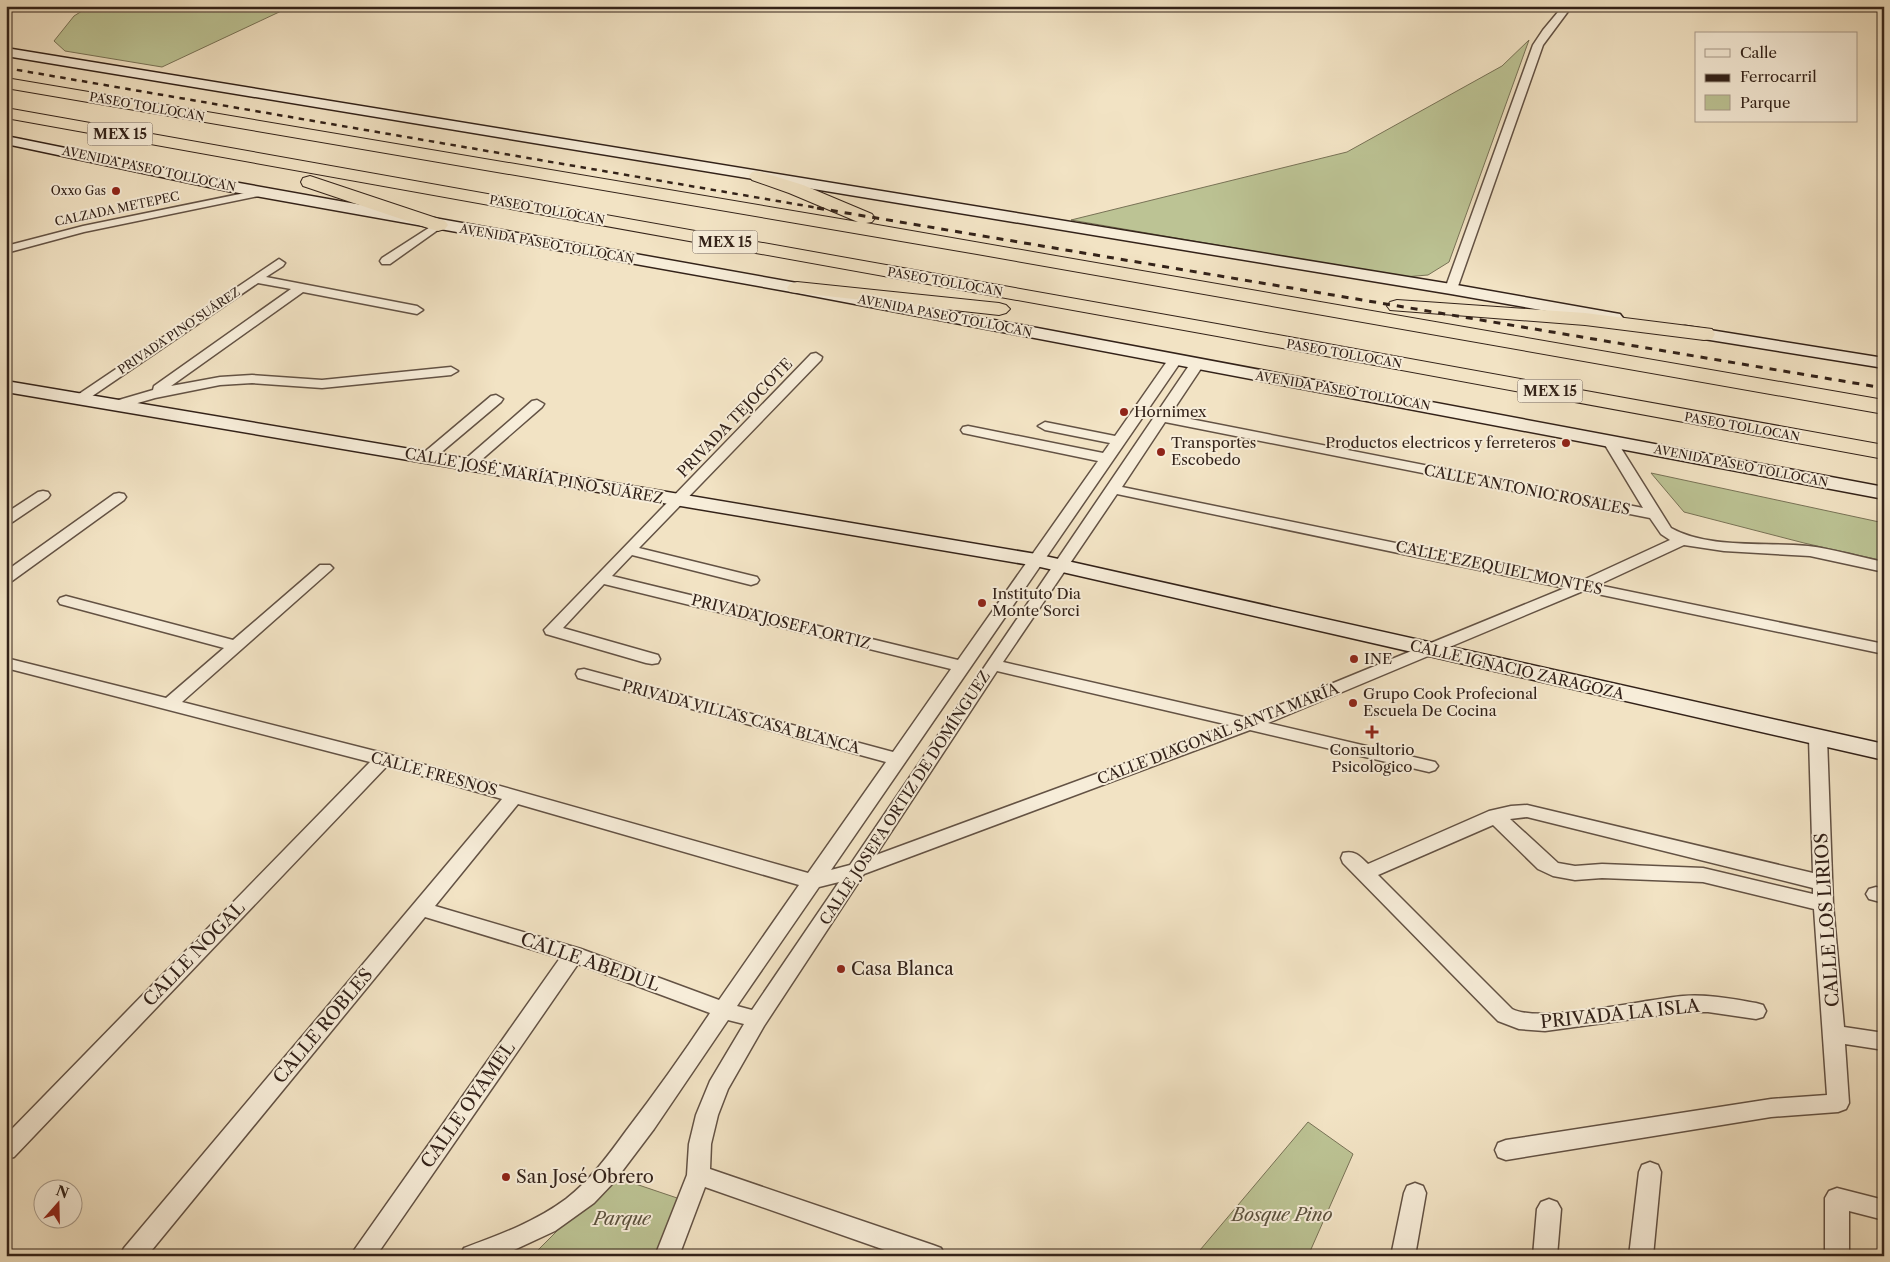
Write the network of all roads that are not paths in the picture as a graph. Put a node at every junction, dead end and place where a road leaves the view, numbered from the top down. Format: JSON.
{"nodes":[{"id":1,"x":1568,"y":6,"type":"edge"},
{"id":2,"x":6,"y":52,"type":"edge"},
{"id":3,"x":6,"y":57,"type":"edge"},
{"id":4,"x":71,"y":62,"type":"junction"},
{"id":5,"x":6,"y":83,"type":"edge"},
{"id":6,"x":6,"y":114,"type":"edge"},
{"id":7,"x":6,"y":140,"type":"edge"},
{"id":8,"x":234,"y":154,"type":"junction"},
{"id":9,"x":758,"y":176,"type":"junction"},
{"id":10,"x":264,"y":192,"type":"junction"},
{"id":11,"x":438,"y":225,"type":"junction"},
{"id":12,"x":977,"y":248,"type":"junction"},
{"id":13,"x":6,"y":250,"type":"edge"},
{"id":14,"x":386,"y":261,"type":"dead end"},
{"id":15,"x":279,"y":263,"type":"dead end"},
{"id":16,"x":256,"y":278,"type":"junction"},
{"id":17,"x":302,"y":287,"type":"junction"},
{"id":18,"x":797,"y":288,"type":"junction"},
{"id":19,"x":1450,"y":289,"type":"junction"},
{"id":20,"x":1233,"y":293,"type":"junction"},
{"id":21,"x":417,"y":310,"type":"dead end"},
{"id":22,"x":1217,"y":330,"type":"junction"},
{"id":23,"x":1704,"y":334,"type":"junction"},
{"id":24,"x":816,"y":357,"type":"dead end"},
{"id":25,"x":1175,"y":360,"type":"junction"},
{"id":26,"x":1884,"y":363,"type":"edge"},
{"id":27,"x":1197,"y":364,"type":"junction"},
{"id":28,"x":451,"y":371,"type":"dead end"},
{"id":29,"x":6,"y":386,"type":"edge"},
{"id":30,"x":153,"y":394,"type":"junction"},
{"id":31,"x":80,"y":398,"type":"junction"},
{"id":32,"x":496,"y":399,"type":"dead end"},
{"id":33,"x":117,"y":404,"type":"junction"},
{"id":34,"x":538,"y":404,"type":"dead end"},
{"id":35,"x":1884,"y":407,"type":"edge"},
{"id":36,"x":1161,"y":417,"type":"junction"},
{"id":37,"x":1045,"y":426,"type":"dead end"},
{"id":38,"x":968,"y":430,"type":"dead end"},
{"id":39,"x":1609,"y":440,"type":"junction"},
{"id":40,"x":1118,"y":441,"type":"junction"},
{"id":41,"x":1884,"y":452,"type":"edge"},
{"id":42,"x":426,"y":458,"type":"junction"},
{"id":43,"x":1106,"y":458,"type":"junction"},
{"id":44,"x":467,"y":465,"type":"junction"},
{"id":45,"x":1113,"y":489,"type":"junction"},
{"id":46,"x":1884,"y":493,"type":"edge"},
{"id":47,"x":43,"y":495,"type":"dead end"},
{"id":48,"x":119,"y":497,"type":"dead end"},
{"id":49,"x":677,"y":501,"type":"junction"},
{"id":50,"x":1654,"y":515,"type":"junction"},
{"id":51,"x":6,"y":520,"type":"edge"},
{"id":52,"x":1682,"y":540,"type":"junction"},
{"id":53,"x":628,"y":550,"type":"junction"},
{"id":54,"x":1036,"y":560,"type":"junction"},
{"id":55,"x":1062,"y":566,"type":"junction"},
{"id":56,"x":1884,"y":567,"type":"edge"},
{"id":57,"x":325,"y":568,"type":"dead end"},
{"id":58,"x":6,"y":578,"type":"edge"},
{"id":59,"x":600,"y":578,"type":"junction"},
{"id":60,"x":751,"y":580,"type":"dead end"},
{"id":61,"x":1583,"y":586,"type":"junction"},
{"id":62,"x":66,"y":601,"type":"dead end"},
{"id":63,"x":236,"y":646,"type":"junction"},
{"id":64,"x":1884,"y":649,"type":"edge"},
{"id":65,"x":1429,"y":650,"type":"junction"},
{"id":66,"x":652,"y":658,"type":"dead end"},
{"id":67,"x":6,"y":663,"type":"edge"},
{"id":68,"x":993,"y":665,"type":"junction"},
{"id":69,"x":961,"y":666,"type":"junction"},
{"id":70,"x":584,"y":674,"type":"dead end"},
{"id":71,"x":170,"y":704,"type":"junction"},
{"id":72,"x":1250,"y":724,"type":"junction"},
{"id":73,"x":1818,"y":738,"type":"junction"},
{"id":74,"x":1884,"y":752,"type":"edge"},
{"id":75,"x":383,"y":759,"type":"junction"},
{"id":76,"x":898,"y":759,"type":"junction"},
{"id":77,"x":1429,"y":766,"type":"dead end"},
{"id":78,"x":515,"y":796,"type":"junction"},
{"id":79,"x":1496,"y":816,"type":"junction"},
{"id":80,"x":1350,"y":858,"type":"dead end"},
{"id":81,"x":1720,"y":858,"type":"junction"},
{"id":82,"x":859,"y":870,"type":"junction"},
{"id":83,"x":1365,"y":873,"type":"junction"},
{"id":84,"x":1721,"y":879,"type":"junction"},
{"id":85,"x":813,"y":882,"type":"junction"},
{"id":86,"x":1822,"y":883,"type":"junction"},
{"id":87,"x":1823,"y":904,"type":"junction"},
{"id":88,"x":421,"y":909,"type":"junction"},
{"id":89,"x":574,"y":954,"type":"junction"},
{"id":90,"x":723,"y":1010,"type":"junction"},
{"id":91,"x":1756,"y":1011,"type":"dead end"},
{"id":92,"x":757,"y":1020,"type":"junction"},
{"id":93,"x":1834,"y":1034,"type":"junction"},
{"id":94,"x":1884,"y":1042,"type":"edge"},
{"id":95,"x":6,"y":1150,"type":"edge"},
{"id":96,"x":1506,"y":1150,"type":"dead end"},
{"id":97,"x":1650,"y":1172,"type":"dead end"},
{"id":98,"x":698,"y":1175,"type":"junction"},
{"id":99,"x":1415,"y":1194,"type":"dead end"},
{"id":100,"x":1549,"y":1209,"type":"dead end"},
{"id":101,"x":1884,"y":1210,"type":"edge"},
{"id":102,"x":132,"y":1256,"type":"edge"},
{"id":103,"x":362,"y":1256,"type":"edge"},
{"id":104,"x":472,"y":1256,"type":"edge"},
{"id":105,"x":667,"y":1256,"type":"edge"},
{"id":106,"x":933,"y":1256,"type":"edge"},
{"id":107,"x":1403,"y":1256,"type":"edge"},
{"id":108,"x":1545,"y":1256,"type":"edge"},
{"id":109,"x":1641,"y":1256,"type":"edge"},
{"id":110,"x":1837,"y":1256,"type":"edge"}],
"edges":[{"from":1,"to":19,"type":"street"},
{"from":2,"to":4,"type":"main road"},
{"from":3,"to":4,"type":"main road"},
{"from":4,"to":9,"type":"main road"},
{"from":5,"to":12,"type":"highway","name":"PASEO TOLLOCAN","number":"MEX 15"},
{"from":6,"to":8,"type":"highway","name":"PASEO TOLLOCAN","number":"MEX 15"},
{"from":7,"to":10,"type":"main road","name":"AVENIDA PASEO TOLLOCAN"},
{"from":8,"to":11,"type":"highway"},
{"from":8,"to":22,"type":"highway","name":"PASEO TOLLOCAN","number":"MEX 15"},
{"from":9,"to":12,"type":"highway"},
{"from":9,"to":19,"type":"main road"},
{"from":10,"to":11,"type":"main road","name":"AVENIDA PASEO TOLLOCAN"},
{"from":10,"to":13,"type":"street","name":"CALZADA METEPEC"},
{"from":11,"to":14,"type":"street"},
{"from":11,"to":18,"type":"main road","name":"AVENIDA PASEO TOLLOCAN"},
{"from":12,"to":20,"type":"highway","name":"PASEO TOLLOCAN","number":"MEX 15"},
{"from":15,"to":16,"type":"street","name":"PRIVADA PINO SUÁREZ"},
{"from":16,"to":17,"type":"street"},
{"from":16,"to":31,"type":"street","name":"PRIVADA PINO SUÁREZ"},
{"from":17,"to":21,"type":"street"},
{"from":17,"to":30,"type":"street"},
{"from":18,"to":22,"type":"highway"},
{"from":18,"to":25,"type":"main road","name":"AVENIDA PASEO TOLLOCAN"},
{"from":19,"to":23,"type":"main road"},
{"from":20,"to":23,"type":"highway"},
{"from":20,"to":35,"type":"highway","name":"PASEO TOLLOCAN","number":"MEX 15"},
{"from":22,"to":41,"type":"highway","name":"PASEO TOLLOCAN","number":"MEX 15"},
{"from":23,"to":26,"type":"main road"},
{"from":24,"to":49,"type":"street","name":"PRIVADA TEJOCOTE"},
{"from":25,"to":27,"type":"main road","name":"AVENIDA PASEO TOLLOCAN"},
{"from":25,"to":40,"type":"street","name":"CALLE JOSEFA ORTIZ DE DOMÍNGUEZ"},
{"from":27,"to":36,"type":"street","name":"CALLE JOSEFA ORTIZ DE DOMÍNGUEZ"},
{"from":27,"to":39,"type":"main road","name":"AVENIDA PASEO TOLLOCAN"},
{"from":28,"to":30,"type":"street"},
{"from":29,"to":31,"type":"main road","name":"CALLE JOSÉ MARÍA PINO SUÁREZ"},
{"from":30,"to":33,"type":"street"},
{"from":31,"to":33,"type":"main road","name":"CALLE JOSÉ MARÍA PINO SUÁREZ"},
{"from":32,"to":42,"type":"street"},
{"from":33,"to":42,"type":"main road","name":"CALLE JOSÉ MARÍA PINO SUÁREZ"},
{"from":34,"to":44,"type":"street"},
{"from":36,"to":45,"type":"street","name":"CALLE JOSEFA ORTIZ DE DOMÍNGUEZ"},
{"from":36,"to":50,"type":"street","name":"CALLE ANTONIO ROSALES"},
{"from":37,"to":40,"type":"street"},
{"from":38,"to":43,"type":"street"},
{"from":39,"to":46,"type":"main road","name":"AVENIDA PASEO TOLLOCAN"},
{"from":39,"to":50,"type":"street"},
{"from":40,"to":43,"type":"street","name":"CALLE JOSEFA ORTIZ DE DOMÍNGUEZ"},
{"from":42,"to":44,"type":"main road","name":"CALLE JOSÉ MARÍA PINO SUÁREZ"},
{"from":43,"to":54,"type":"street","name":"CALLE JOSEFA ORTIZ DE DOMÍNGUEZ"},
{"from":44,"to":49,"type":"main road","name":"CALLE JOSÉ MARÍA PINO SUÁREZ"},
{"from":45,"to":55,"type":"street","name":"CALLE JOSEFA ORTIZ DE DOMÍNGUEZ"},
{"from":45,"to":61,"type":"street","name":"CALLE EZEQUIEL MONTES"},
{"from":47,"to":51,"type":"street"},
{"from":48,"to":58,"type":"street"},
{"from":49,"to":53,"type":"street","name":"PRIVADA TEJOCOTE"},
{"from":49,"to":54,"type":"main road","name":"CALLE JOSÉ MARÍA PINO SUÁREZ"},
{"from":50,"to":52,"type":"street"},
{"from":52,"to":56,"type":"street"},
{"from":52,"to":61,"type":"street","name":"CALLE DIAGONAL SANTA MARÍA"},
{"from":53,"to":59,"type":"street","name":"PRIVADA TEJOCOTE"},
{"from":53,"to":60,"type":"street"},
{"from":54,"to":55,"type":"main road","name":"CALLE JOSÉ MARÍA PINO SUÁREZ"},
{"from":54,"to":69,"type":"street","name":"CALLE JOSEFA ORTIZ DE DOMÍNGUEZ"},
{"from":55,"to":65,"type":"main road","name":"CALLE IGNACIO ZARAGOZA"},
{"from":55,"to":68,"type":"street","name":"CALLE JOSEFA ORTIZ DE DOMÍNGUEZ"},
{"from":57,"to":63,"type":"street"},
{"from":59,"to":66,"type":"street","name":"PRIVADA TEJOCOTE"},
{"from":59,"to":69,"type":"street","name":"PRIVADA JOSEFA ORTIZ"},
{"from":61,"to":64,"type":"street","name":"CALLE EZEQUIEL MONTES"},
{"from":61,"to":65,"type":"street","name":"CALLE DIAGONAL SANTA MARÍA"},
{"from":62,"to":63,"type":"street"},
{"from":63,"to":71,"type":"street"},
{"from":65,"to":72,"type":"street","name":"CALLE DIAGONAL SANTA MARÍA"},
{"from":65,"to":73,"type":"main road","name":"CALLE IGNACIO ZARAGOZA"},
{"from":67,"to":71,"type":"street","name":"CALLE FRESNOS"},
{"from":68,"to":72,"type":"street"},
{"from":68,"to":82,"type":"street","name":"CALLE JOSEFA ORTIZ DE DOMÍNGUEZ"},
{"from":69,"to":76,"type":"street","name":"CALLE JOSEFA ORTIZ DE DOMÍNGUEZ"},
{"from":70,"to":76,"type":"street","name":"PRIVADA VILLAS CASA BLANCA"},
{"from":71,"to":75,"type":"street","name":"CALLE FRESNOS"},
{"from":72,"to":77,"type":"street"},
{"from":72,"to":82,"type":"street","name":"CALLE DIAGONAL SANTA MARÍA"},
{"from":73,"to":74,"type":"main road","name":"CALLE IGNACIO ZARAGOZA"},
{"from":73,"to":86,"type":"street","name":"CALLE LOS LIRIOS"},
{"from":75,"to":78,"type":"street","name":"CALLE FRESNOS"},
{"from":75,"to":95,"type":"street","name":"CALLE NOGAL"},
{"from":76,"to":85,"type":"street","name":"CALLE JOSEFA ORTIZ DE DOMÍNGUEZ"},
{"from":78,"to":85,"type":"street","name":"CALLE FRESNOS"},
{"from":78,"to":88,"type":"street","name":"CALLE ROBLES"},
{"from":79,"to":81,"type":"street"},
{"from":79,"to":83,"type":"street"},
{"from":79,"to":84,"type":"street"},
{"from":80,"to":83,"type":"street","name":"PRIVADA LA ISLA"},
{"from":81,"to":84,"type":"street"},
{"from":81,"to":86,"type":"street"},
{"from":82,"to":85,"type":"street"},
{"from":82,"to":92,"type":"street","name":"CALLE JOSEFA ORTIZ DE DOMÍNGUEZ"},
{"from":83,"to":91,"type":"street","name":"PRIVADA LA ISLA"},
{"from":84,"to":87,"type":"street"},
{"from":85,"to":90,"type":"street","name":"CALLE JOSEFA ORTIZ DE DOMÍNGUEZ"},
{"from":86,"to":87,"type":"street","name":"CALLE LOS LIRIOS"},
{"from":87,"to":93,"type":"street","name":"CALLE LOS LIRIOS"},
{"from":88,"to":89,"type":"street","name":"CALLE ABEDUL"},
{"from":88,"to":102,"type":"street","name":"CALLE ROBLES"},
{"from":89,"to":90,"type":"street","name":"CALLE ABEDUL"},
{"from":89,"to":103,"type":"street","name":"CALLE OYAMEL"},
{"from":90,"to":92,"type":"street","name":"CALLE ABEDUL"},
{"from":90,"to":104,"type":"street","name":"CALLE JOSEFA ORTIZ DE DOMÍNGUEZ"},
{"from":92,"to":98,"type":"street","name":"CALLE JOSEFA ORTIZ DE DOMÍNGUEZ"},
{"from":93,"to":94,"type":"street"},
{"from":93,"to":96,"type":"street","name":"CALLE LOS LIRIOS"},
{"from":97,"to":109,"type":"street"},
{"from":98,"to":105,"type":"street","name":"CALLE JOSEFA ORTIZ DE DOMÍNGUEZ"},
{"from":98,"to":106,"type":"street"},
{"from":99,"to":107,"type":"street"},
{"from":100,"to":108,"type":"street"},
{"from":101,"to":110,"type":"street"}]}
